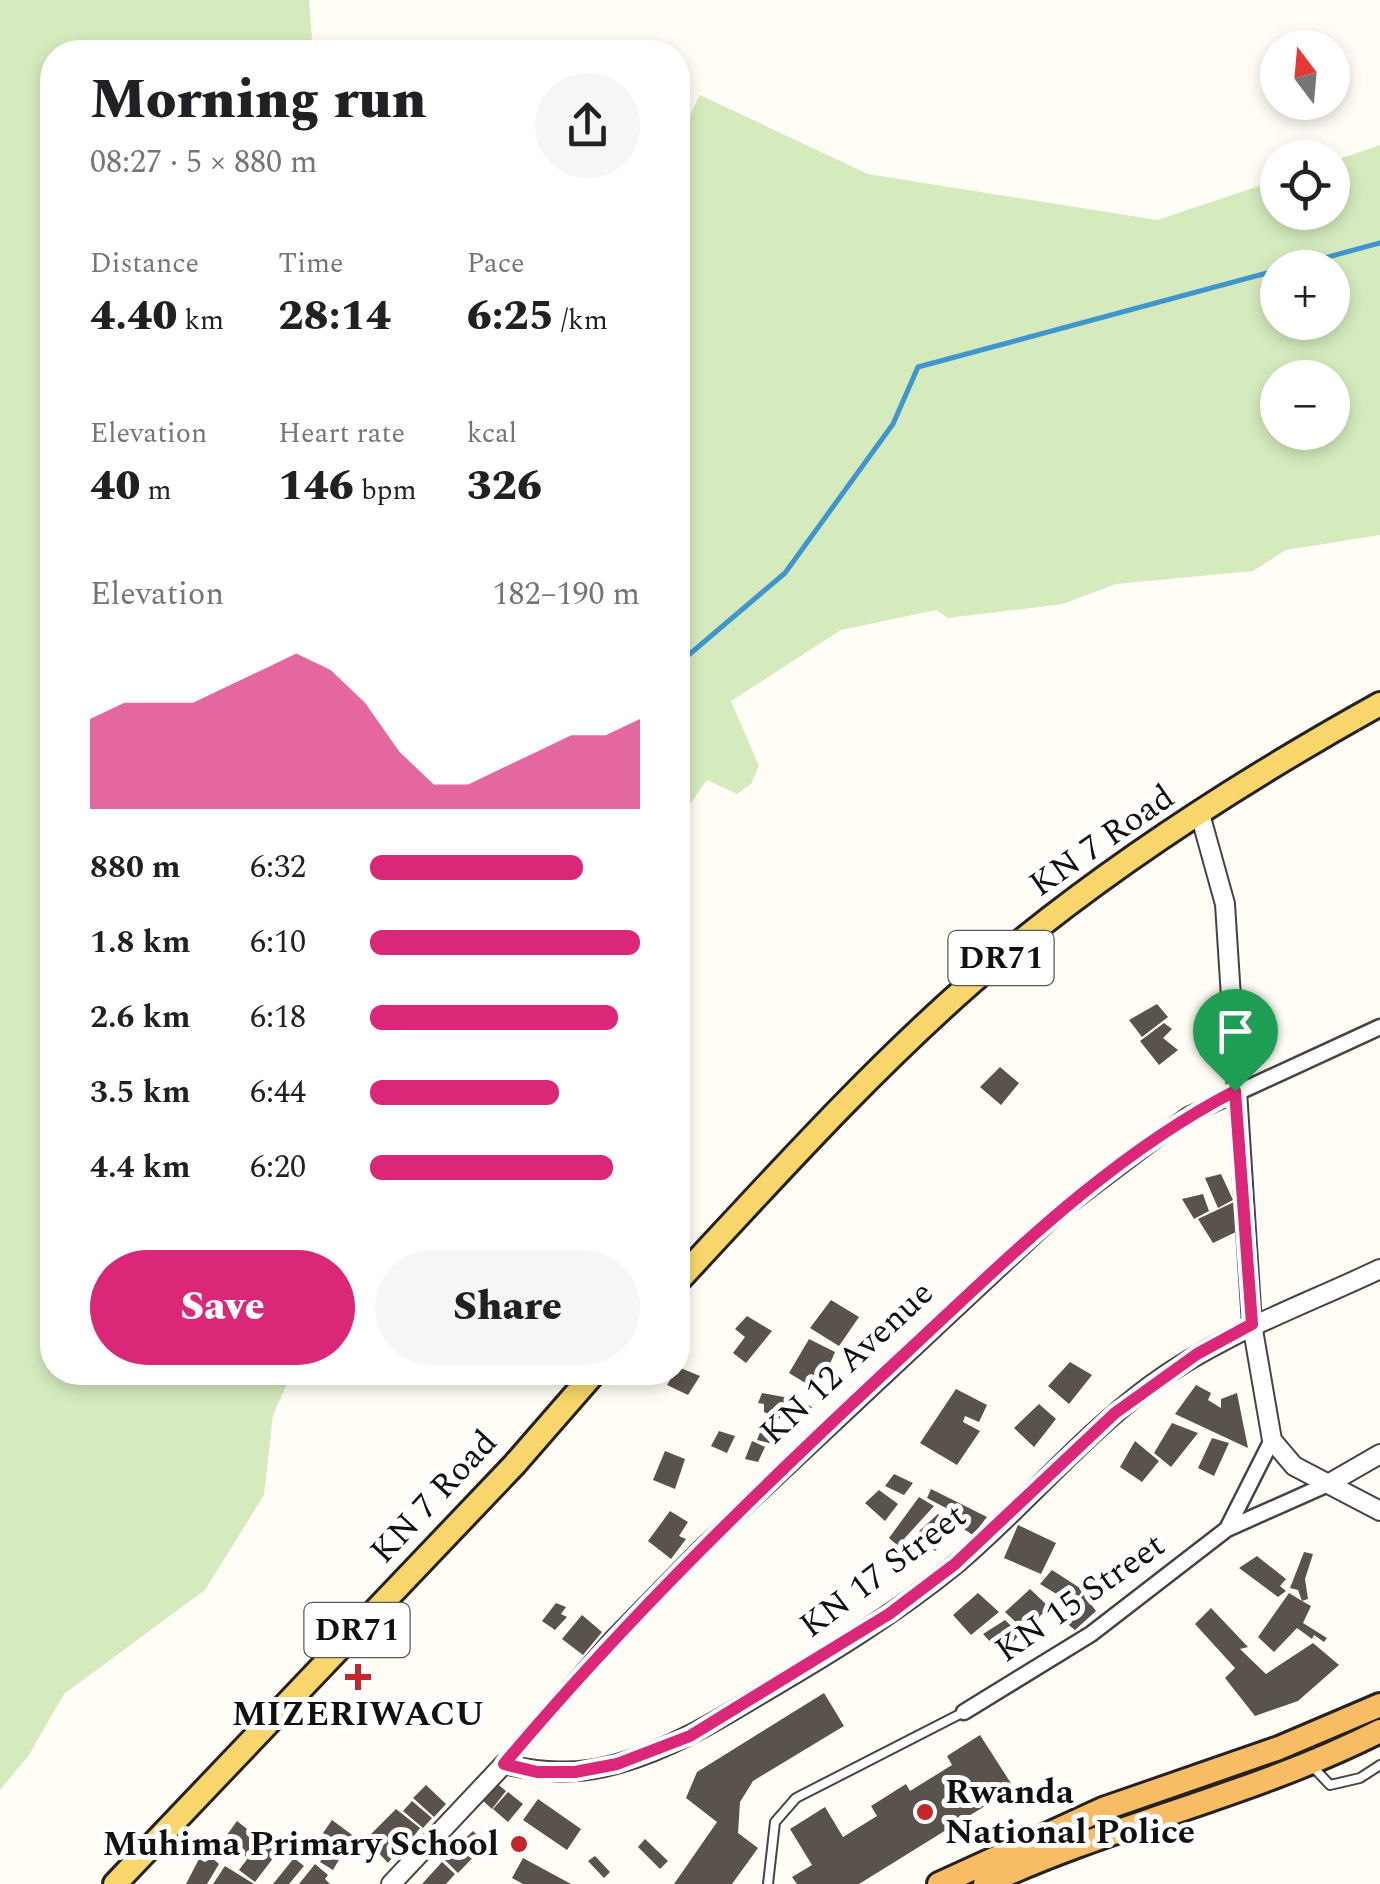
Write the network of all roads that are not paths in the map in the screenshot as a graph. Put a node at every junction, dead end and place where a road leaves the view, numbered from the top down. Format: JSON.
{"nodes":[{"id":1,"x":1380,"y":704,"type":"edge"},
{"id":2,"x":1200,"y":814,"type":"junction"},
{"id":3,"x":1380,"y":1028,"type":"edge"},
{"id":4,"x":1235,"y":1091,"type":"junction"},
{"id":5,"x":690,"y":1268,"type":"edge"},
{"id":6,"x":1380,"y":1269,"type":"edge"},
{"id":7,"x":1252,"y":1324,"type":"junction"},
{"id":8,"x":584,"y":1385,"type":"edge"},
{"id":9,"x":1272,"y":1440,"type":"junction"},
{"id":10,"x":1380,"y":1454,"type":"edge"},
{"id":11,"x":1328,"y":1484,"type":"junction"},
{"id":12,"x":1380,"y":1511,"type":"edge"},
{"id":13,"x":1227,"y":1528,"type":"junction"},
{"id":14,"x":1380,"y":1706,"type":"edge"},
{"id":15,"x":964,"y":1712,"type":"joint"},
{"id":16,"x":1380,"y":1730,"type":"edge"},
{"id":17,"x":1310,"y":1763,"type":"junction"},
{"id":18,"x":504,"y":1764,"type":"junction"},
{"id":19,"x":1380,"y":1766,"type":"edge"},
{"id":20,"x":977,"y":1879,"type":"edge"},
{"id":21,"x":116,"y":1884,"type":"edge"},
{"id":22,"x":390,"y":1884,"type":"edge"},
{"id":23,"x":768,"y":1884,"type":"edge"},
{"id":24,"x":939,"y":1884,"type":"edge"}],
"edges":[{"from":1,"to":2,"type":"main road","name":"KN 7 Road","number":"DR71"},
{"from":2,"to":4,"type":"street"},
{"from":2,"to":5,"type":"main road","name":"KN 7 Road","number":"DR71"},
{"from":3,"to":4,"type":"street","name":"KN 12 Avenue"},
{"from":4,"to":7,"type":"street"},
{"from":4,"to":18,"type":"street","name":"KN 12 Avenue"},
{"from":6,"to":7,"type":"street","name":"KN 17 Street"},
{"from":7,"to":9,"type":"street"},
{"from":7,"to":18,"type":"street","name":"KN 17 Street"},
{"from":8,"to":21,"type":"main road","name":"KN 7 Road","number":"DR71"},
{"from":9,"to":11,"type":"street"},
{"from":9,"to":13,"type":"street","name":"KN 15 Street"},
{"from":10,"to":11,"type":"street"},
{"from":11,"to":12,"type":"street"},
{"from":11,"to":13,"type":"street","name":"KN 15 Street"},
{"from":13,"to":15,"type":"street","name":"KN 15 Street"},
{"from":14,"to":20,"type":"highway"},
{"from":15,"to":23,"type":"lane"},
{"from":16,"to":17,"type":"highway"},
{"from":17,"to":19,"type":"lane"},
{"from":17,"to":20,"type":"highway"},
{"from":18,"to":22,"type":"street","name":"KN 12 Avenue"},
{"from":20,"to":24,"type":"highway"}]}
